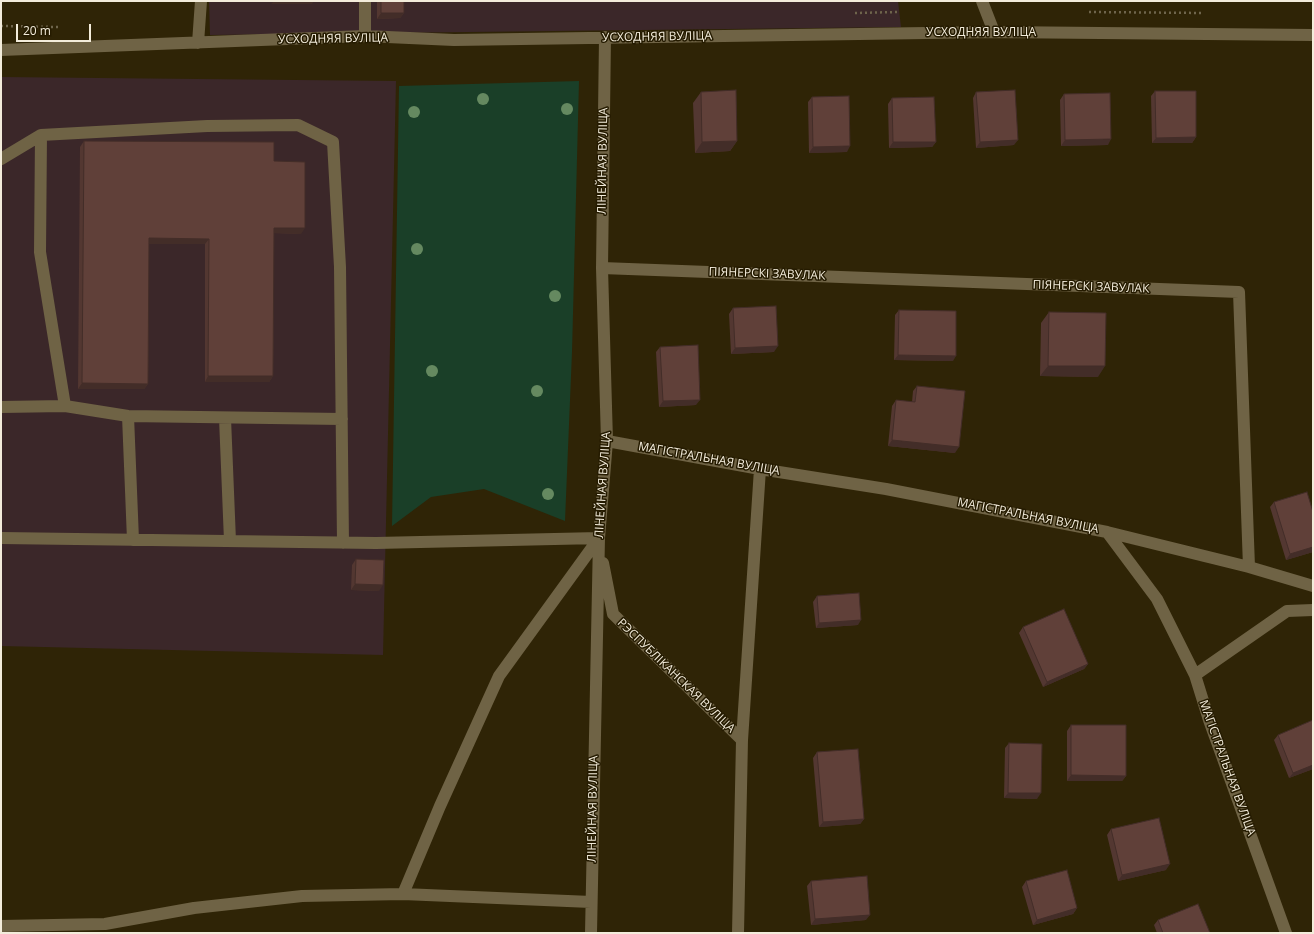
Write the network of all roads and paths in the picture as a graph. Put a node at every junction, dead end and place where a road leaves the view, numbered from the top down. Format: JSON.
{"nodes":[{"id":1,"x":201,"y":1,"type":"edge"},
{"id":2,"x":365,"y":1,"type":"edge"},
{"id":3,"x":982,"y":1,"type":"edge"},
{"id":4,"x":994,"y":32,"type":"junction"},
{"id":5,"x":1313,"y":35,"type":"edge"},
{"id":6,"x":365,"y":36,"type":"junction"},
{"id":7,"x":605,"y":37,"type":"junction"},
{"id":8,"x":198,"y":43,"type":"junction"},
{"id":9,"x":1,"y":50,"type":"edge"},
{"id":10,"x":41,"y":135,"type":"junction"},
{"id":11,"x":1,"y":159,"type":"edge"},
{"id":12,"x":602,"y":268,"type":"junction"},
{"id":13,"x":65,"y":406,"type":"junction"},
{"id":14,"x":1,"y":407,"type":"edge"},
{"id":15,"x":128,"y":416,"type":"junction"},
{"id":16,"x":225,"y":418,"type":"junction"},
{"id":17,"x":342,"y":419,"type":"junction"},
{"id":18,"x":607,"y":441,"type":"junction"},
{"id":19,"x":760,"y":469,"type":"junction"},
{"id":20,"x":1107,"y":532,"type":"junction"},
{"id":21,"x":1,"y":538,"type":"edge"},
{"id":22,"x":599,"y":538,"type":"junction"},
{"id":23,"x":133,"y":540,"type":"junction"},
{"id":24,"x":230,"y":541,"type":"junction"},
{"id":25,"x":344,"y":542,"type":"junction"},
{"id":26,"x":1249,"y":567,"type":"junction"},
{"id":27,"x":1313,"y":586,"type":"edge"},
{"id":28,"x":1313,"y":610,"type":"edge"},
{"id":29,"x":1195,"y":675,"type":"junction"},
{"id":30,"x":742,"y":740,"type":"junction"},
{"id":31,"x":403,"y":894,"type":"junction"},
{"id":32,"x":591,"y":902,"type":"junction"},
{"id":33,"x":1,"y":926,"type":"edge"},
{"id":34,"x":591,"y":933,"type":"edge"},
{"id":35,"x":738,"y":933,"type":"edge"},
{"id":36,"x":1286,"y":933,"type":"edge"}],
"edges":[{"from":1,"to":8,"type":"street"},
{"from":2,"to":6,"type":"street"},
{"from":3,"to":4,"type":"street"},
{"from":4,"to":5,"type":"street","name":"УСХОДНЯЯ ВУЛІЦА"},
{"from":4,"to":7,"type":"street","name":"УСХОДНЯЯ ВУЛІЦА"},
{"from":6,"to":7,"type":"street","name":"УСХОДНЯЯ ВУЛІЦА"},
{"from":6,"to":8,"type":"street","name":"УСХОДНЯЯ ВУЛІЦА"},
{"from":7,"to":12,"type":"street","name":"ЛІНЕЙНАЯ ВУЛІЦА"},
{"from":8,"to":9,"type":"street","name":"УСХОДНЯЯ ВУЛІЦА"},
{"from":10,"to":11,"type":"street"},
{"from":10,"to":13,"type":"street"},
{"from":10,"to":17,"type":"street"},
{"from":12,"to":18,"type":"street","name":"ЛІНЕЙНАЯ ВУЛІЦА"},
{"from":12,"to":26,"type":"street","name":"ПІЯНЕРСКІ ЗАВУЛАК"},
{"from":13,"to":14,"type":"street"},
{"from":13,"to":15,"type":"street"},
{"from":15,"to":16,"type":"street"},
{"from":15,"to":23,"type":"street"},
{"from":16,"to":17,"type":"street"},
{"from":16,"to":24,"type":"street"},
{"from":17,"to":25,"type":"street"},
{"from":18,"to":19,"type":"street","name":"МАГІСТРАЛЬНАЯ ВУЛІЦА"},
{"from":18,"to":22,"type":"street","name":"ЛІНЕЙНАЯ ВУЛІЦА"},
{"from":19,"to":20,"type":"street","name":"МАГІСТРАЛЬНАЯ ВУЛІЦА"},
{"from":19,"to":30,"type":"street"},
{"from":20,"to":26,"type":"street"},
{"from":20,"to":29,"type":"street","name":"МАГІСТРАЛЬНАЯ ВУЛІЦА"},
{"from":21,"to":23,"type":"street"},
{"from":22,"to":25,"type":"street"},
{"from":22,"to":30,"type":"street","name":"РЭСПУБЛІКАНСКАЯ ВУЛІЦА"},
{"from":22,"to":31,"type":"street"},
{"from":22,"to":32,"type":"street","name":"ЛІНЕЙНАЯ ВУЛІЦА"},
{"from":23,"to":24,"type":"street"},
{"from":24,"to":25,"type":"street"},
{"from":26,"to":27,"type":"street"},
{"from":28,"to":29,"type":"street"},
{"from":29,"to":36,"type":"street","name":"МАГІСТРАЛЬНАЯ ВУЛІЦА"},
{"from":30,"to":35,"type":"street","name":"РЭСПУБЛІКАНСКАЯ ВУЛІЦА"},
{"from":31,"to":32,"type":"street"},
{"from":31,"to":33,"type":"street"},
{"from":32,"to":34,"type":"street","name":"ЛІНЕЙНАЯ ВУЛІЦА"}]}
